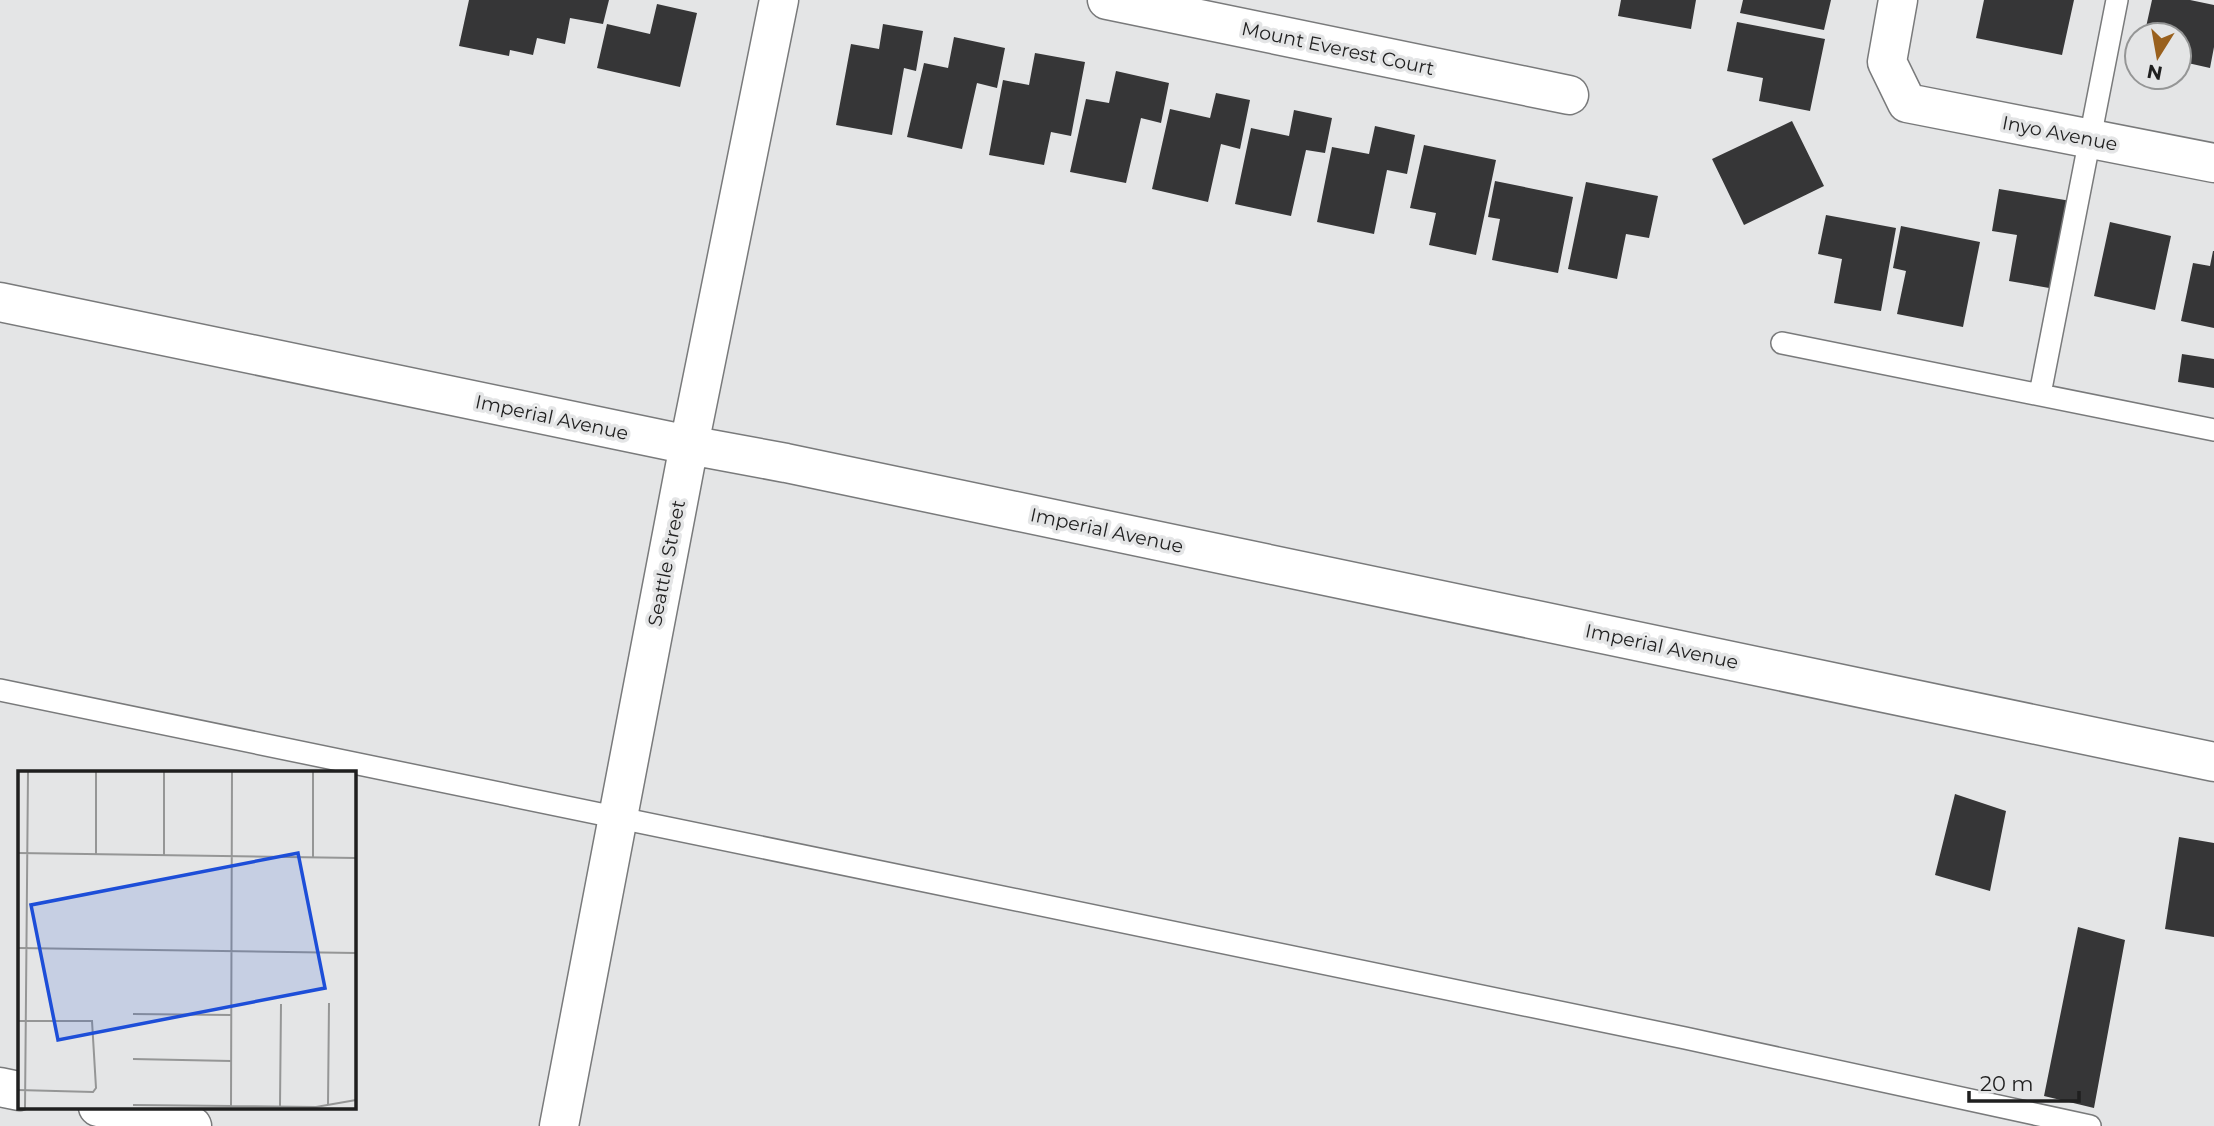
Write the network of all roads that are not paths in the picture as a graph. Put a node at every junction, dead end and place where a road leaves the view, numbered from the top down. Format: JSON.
{"nodes":[{"id":1,"x":779,"y":0,"type":"edge"},
{"id":2,"x":1107,"y":0,"type":"edge"},
{"id":3,"x":1898,"y":0,"type":"edge"},
{"id":4,"x":2117,"y":0,"type":"edge"},
{"id":5,"x":1569,"y":95,"type":"dead end"},
{"id":6,"x":2090,"y":139,"type":"junction"},
{"id":7,"x":2214,"y":163,"type":"edge"},
{"id":8,"x":0,"y":302,"type":"edge"},
{"id":9,"x":1782,"y":343,"type":"dead end"},
{"id":10,"x":2040,"y":394,"type":"junction"},
{"id":11,"x":2214,"y":430,"type":"edge"},
{"id":12,"x":689,"y":446,"type":"junction"},
{"id":13,"x":0,"y":690,"type":"edge"},
{"id":14,"x":2214,"y":762,"type":"edge"},
{"id":15,"x":618,"y":817,"type":"junction"},
{"id":16,"x":0,"y":1087,"type":"edge"},
{"id":17,"x":18,"y":1091,"type":"edge"},
{"id":18,"x":120,"y":1116,"type":"edge"},
{"id":19,"x":192,"y":1126,"type":"edge"},
{"id":20,"x":559,"y":1126,"type":"edge"},
{"id":21,"x":2090,"y":1126,"type":"edge"}],
"edges":[{"from":1,"to":12,"type":"street","name":"Seattle Street"},
{"from":2,"to":5,"type":"street","name":"Mount Everest Court"},
{"from":3,"to":6,"type":"street","name":"Inyo Avenue"},
{"from":4,"to":6,"type":"lane"},
{"from":6,"to":7,"type":"street","name":"Inyo Avenue"},
{"from":6,"to":10,"type":"lane"},
{"from":8,"to":12,"type":"street","name":"Imperial Avenue"},
{"from":9,"to":10,"type":"lane"},
{"from":10,"to":11,"type":"lane"},
{"from":12,"to":14,"type":"street","name":"Imperial Avenue"},
{"from":12,"to":15,"type":"street","name":"Seattle Street"},
{"from":13,"to":15,"type":"lane"},
{"from":15,"to":20,"type":"street","name":"Seattle Street"},
{"from":15,"to":21,"type":"lane"},
{"from":16,"to":17,"type":"street"},
{"from":18,"to":19,"type":"street"}]}
